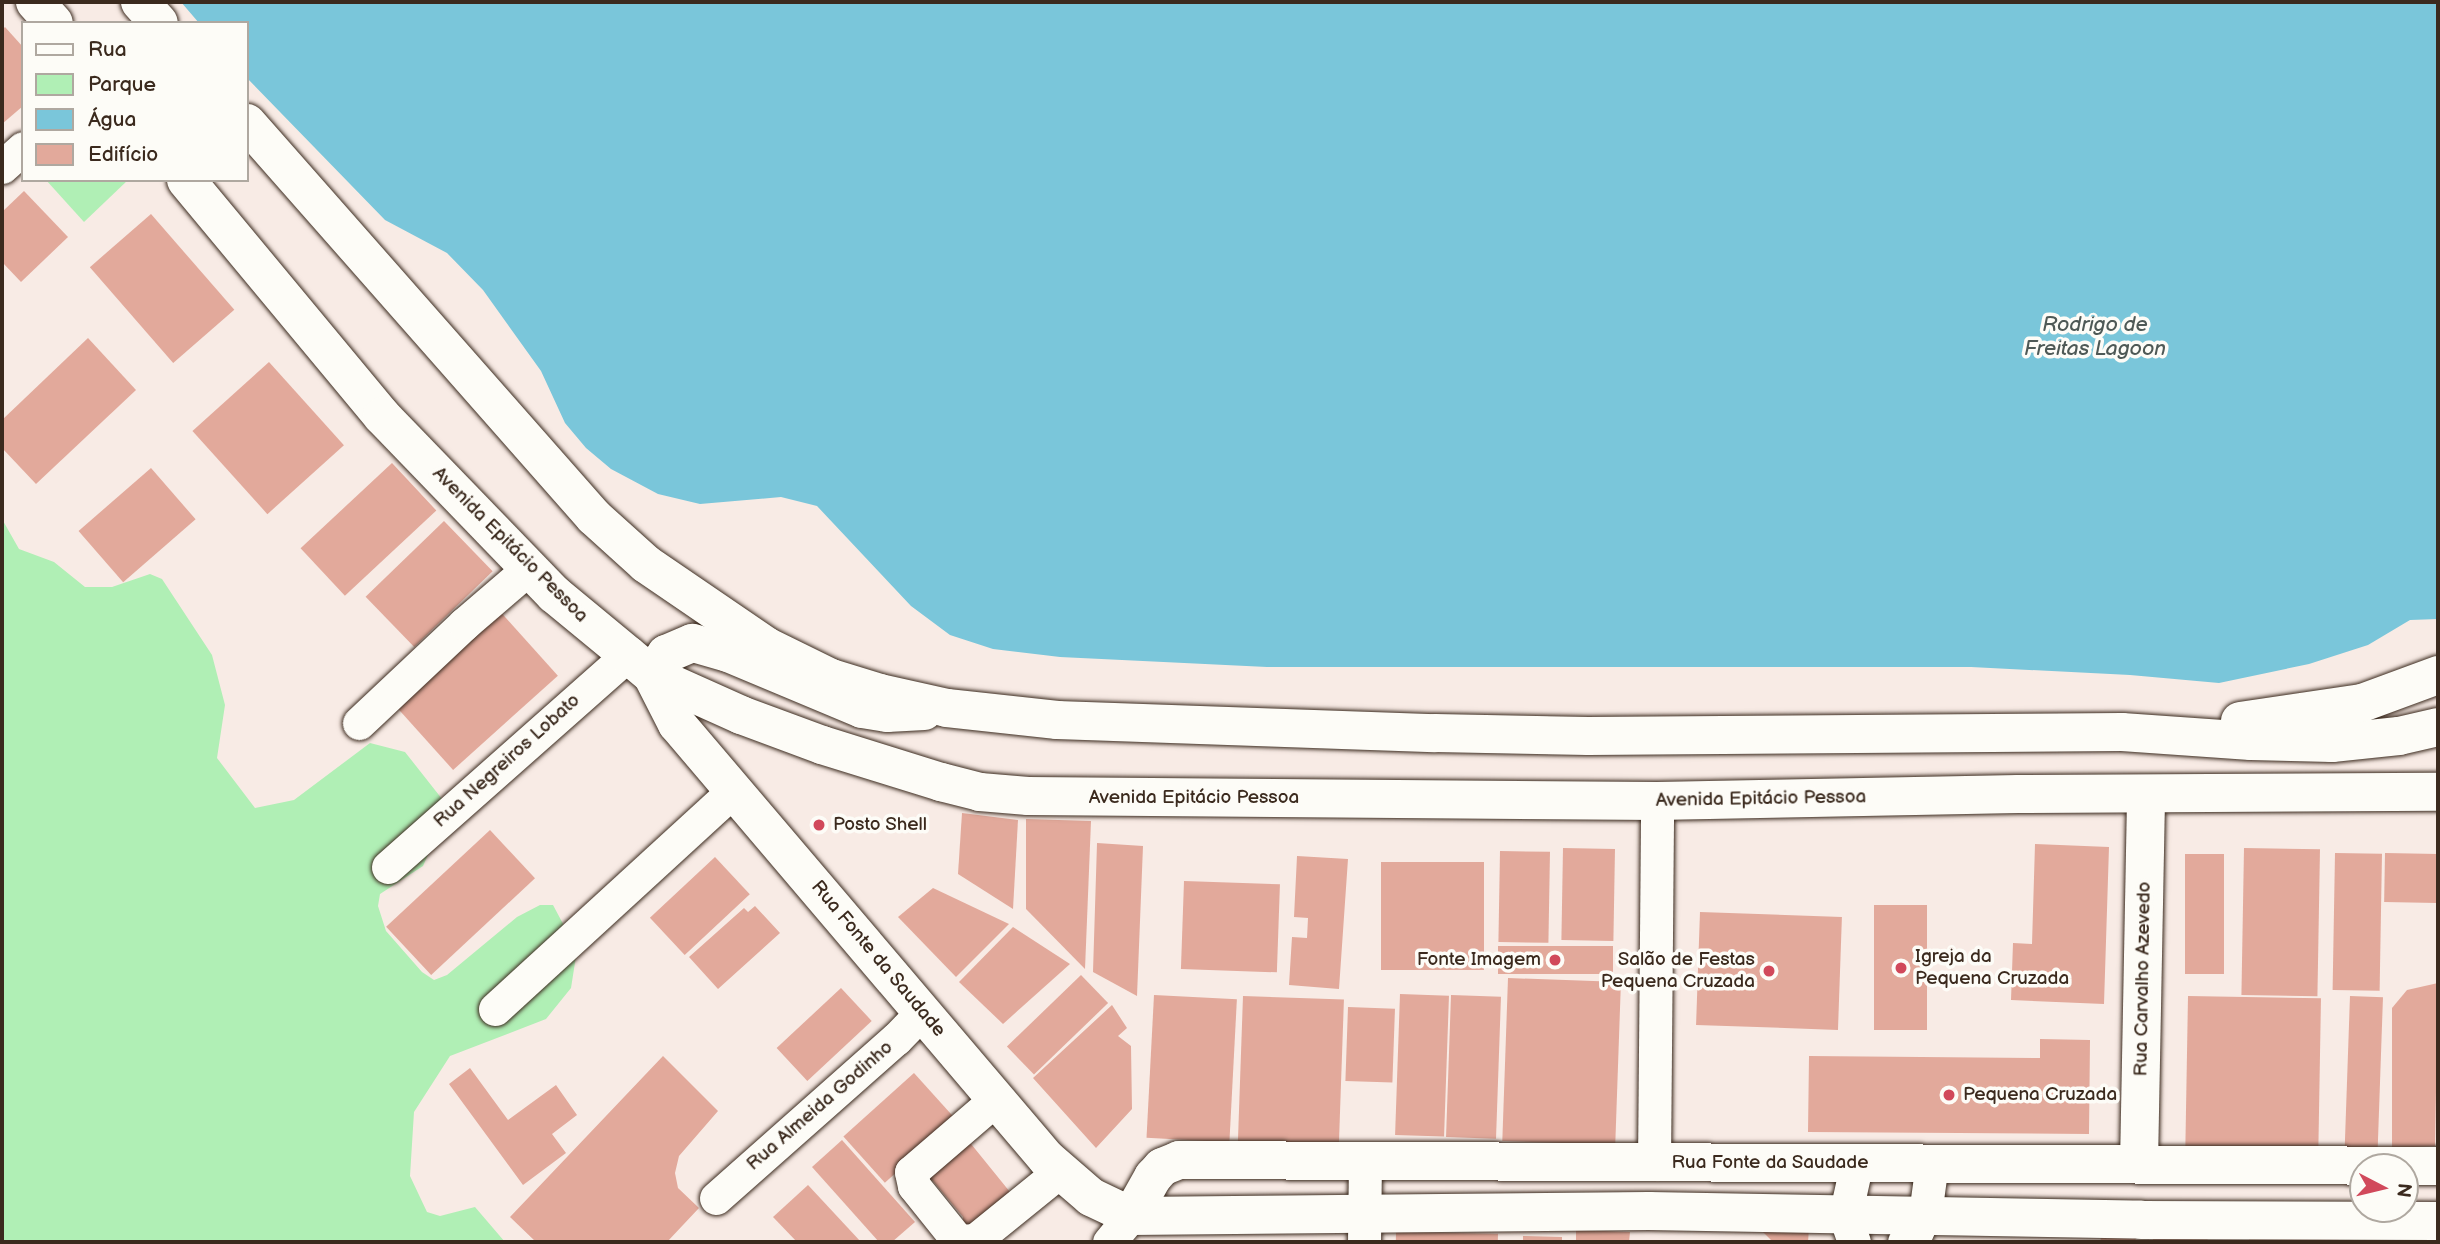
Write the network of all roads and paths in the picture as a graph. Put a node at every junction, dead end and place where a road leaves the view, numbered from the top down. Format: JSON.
{"nodes":[{"id":1,"x":35,"y":2,"type":"edge"},
{"id":2,"x":52,"y":21,"type":"edge"},
{"id":3,"x":248,"y":124,"type":"edge"},
{"id":4,"x":21,"y":150,"type":"edge"},
{"id":5,"x":2,"y":167,"type":"edge"},
{"id":6,"x":188,"y":182,"type":"edge"},
{"id":7,"x":529,"y":568,"type":"junction"},
{"id":8,"x":640,"y":665,"type":"junction"},
{"id":9,"x":2438,"y":675,"type":"edge"},
{"id":10,"x":947,"y":708,"type":"junction"},
{"id":11,"x":359,"y":723,"type":"dead end"},
{"id":12,"x":2438,"y":727,"type":"edge"},
{"id":13,"x":2122,"y":732,"type":"junction"},
{"id":14,"x":734,"y":790,"type":"junction"},
{"id":15,"x":2438,"y":792,"type":"edge"},
{"id":16,"x":2146,"y":795,"type":"junction"},
{"id":17,"x":1657,"y":801,"type":"junction"},
{"id":18,"x":388,"y":867,"type":"dead end"},
{"id":19,"x":495,"y":1009,"type":"dead end"},
{"id":20,"x":923,"y":1011,"type":"junction"},
{"id":21,"x":996,"y":1099,"type":"junction"},
{"id":22,"x":1366,"y":1160,"type":"junction"},
{"id":23,"x":1857,"y":1162,"type":"junction"},
{"id":24,"x":1932,"y":1163,"type":"junction"},
{"id":25,"x":1654,"y":1164,"type":"junction"},
{"id":26,"x":2139,"y":1164,"type":"junction"},
{"id":27,"x":2438,"y":1166,"type":"edge"},
{"id":28,"x":1059,"y":1172,"type":"junction"},
{"id":29,"x":716,"y":1198,"type":"dead end"},
{"id":30,"x":2438,"y":1221,"type":"edge"},
{"id":31,"x":1364,"y":1228,"type":"edge"},
{"id":32,"x":1915,"y":1228,"type":"edge"},
{"id":33,"x":1120,"y":1229,"type":"edge"},
{"id":34,"x":1850,"y":1229,"type":"edge"},
{"id":35,"x":2141,"y":1231,"type":"edge"}],
"edges":[{"from":1,"to":2,"type":"main road"},
{"from":3,"to":10,"type":"main road"},
{"from":4,"to":5,"type":"street"},
{"from":6,"to":7,"type":"main road","name":"Avenida Epitácio Pessoa"},
{"from":7,"to":8,"type":"main road","name":"Avenida Epitácio Pessoa"},
{"from":7,"to":11,"type":"street"},
{"from":8,"to":10,"type":"main road"},
{"from":8,"to":14,"type":"main road","name":"Rua Fonte da Saudade"},
{"from":8,"to":17,"type":"main road","name":"Avenida Epitácio Pessoa"},
{"from":8,"to":18,"type":"street","name":"Rua Negreiros Lobato"},
{"from":9,"to":13,"type":"main road"},
{"from":10,"to":13,"type":"main road"},
{"from":12,"to":13,"type":"main road"},
{"from":14,"to":19,"type":"street"},
{"from":14,"to":20,"type":"main road","name":"Rua Fonte da Saudade"},
{"from":15,"to":16,"type":"main road","name":"Avenida Epitácio Pessoa"},
{"from":16,"to":17,"type":"main road","name":"Avenida Epitácio Pessoa"},
{"from":16,"to":26,"type":"main road","name":"Rua Carvalho Azevedo"},
{"from":17,"to":25,"type":"street"},
{"from":20,"to":21,"type":"main road","name":"Rua Fonte da Saudade"},
{"from":20,"to":29,"type":"street","name":"Rua Almeida Godinho"},
{"from":21,"to":28,"type":"main road","name":"Rua Fonte da Saudade"},
{"from":21,"to":28,"type":"street"},
{"from":22,"to":25,"type":"main road","name":"Rua Fonte da Saudade"},
{"from":22,"to":31,"type":"street"},
{"from":22,"to":33,"type":"main road","name":"Rua Fonte da Saudade"},
{"from":23,"to":24,"type":"main road","name":"Rua Fonte da Saudade"},
{"from":23,"to":25,"type":"main road","name":"Rua Fonte da Saudade"},
{"from":23,"to":34,"type":"street"},
{"from":24,"to":26,"type":"main road","name":"Rua Fonte da Saudade"},
{"from":24,"to":32,"type":"street"},
{"from":26,"to":27,"type":"main road","name":"Rua Fonte da Saudade"},
{"from":28,"to":33,"type":"main road","name":"Rua Fonte da Saudade"},
{"from":30,"to":35,"type":"main road","name":"Rua Fonte da Saudade"},
{"from":31,"to":33,"type":"main road","name":"Rua Fonte da Saudade"},
{"from":31,"to":34,"type":"main road","name":"Rua Fonte da Saudade"},
{"from":32,"to":34,"type":"main road","name":"Rua Fonte da Saudade"},
{"from":32,"to":35,"type":"main road","name":"Rua Fonte da Saudade"}]}
